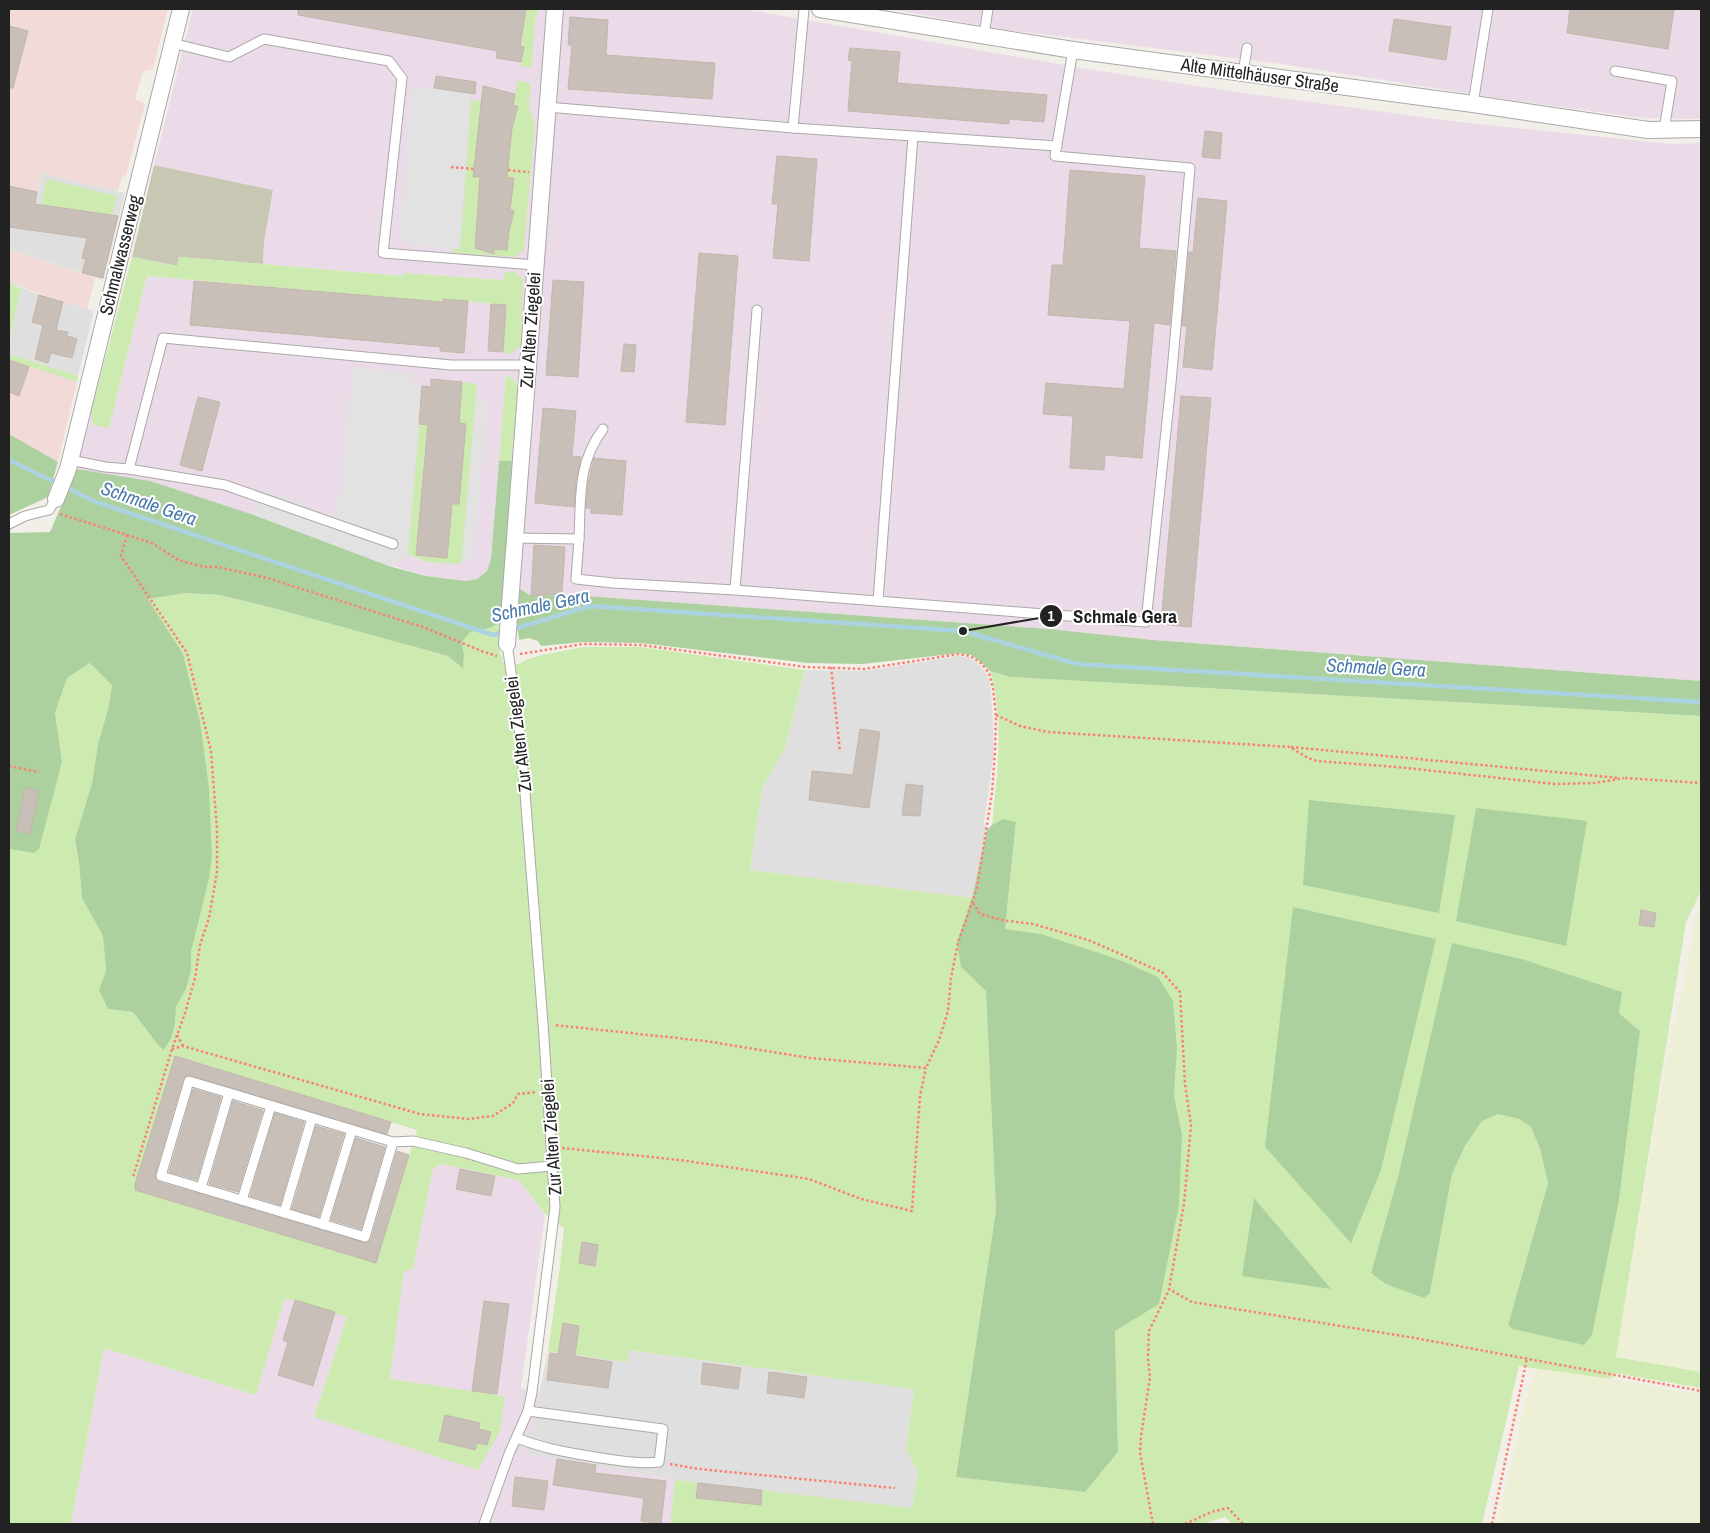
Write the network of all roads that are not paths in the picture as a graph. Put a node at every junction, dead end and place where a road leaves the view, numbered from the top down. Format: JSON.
{"nodes":[{"id":1,"x":181,"y":9,"type":"edge"},
{"id":2,"x":555,"y":9,"type":"edge"},
{"id":3,"x":804,"y":9,"type":"edge"},
{"id":4,"x":820,"y":9,"type":"edge"},
{"id":5,"x":988,"y":9,"type":"edge"},
{"id":6,"x":1488,"y":9,"type":"edge"},
{"id":7,"x":984,"y":35,"type":"junction"},
{"id":8,"x":172,"y":43,"type":"junction"},
{"id":9,"x":1247,"y":48,"type":"dead end"},
{"id":10,"x":1073,"y":50,"type":"junction"},
{"id":11,"x":1615,"y":71,"type":"dead end"},
{"id":12,"x":1243,"y":73,"type":"junction"},
{"id":13,"x":1473,"y":104,"type":"junction"},
{"id":14,"x":547,"y":107,"type":"junction"},
{"id":15,"x":793,"y":128,"type":"junction"},
{"id":16,"x":1701,"y":129,"type":"edge"},
{"id":17,"x":1664,"y":130,"type":"junction"},
{"id":18,"x":913,"y":136,"type":"junction"},
{"id":19,"x":1057,"y":146,"type":"junction"},
{"id":20,"x":535,"y":265,"type":"junction"},
{"id":21,"x":757,"y":310,"type":"dead end"},
{"id":22,"x":528,"y":365,"type":"junction"},
{"id":23,"x":603,"y":429,"type":"dead end"},
{"id":24,"x":69,"y":464,"type":"junction"},
{"id":25,"x":129,"y":470,"type":"junction"},
{"id":26,"x":52,"y":505,"type":"joint"},
{"id":27,"x":9,"y":524,"type":"edge"},
{"id":28,"x":514,"y":538,"type":"junction"},
{"id":29,"x":579,"y":539,"type":"junction"},
{"id":30,"x":392,"y":544,"type":"dead end"},
{"id":31,"x":735,"y":590,"type":"junction"},
{"id":32,"x":878,"y":601,"type":"junction"},
{"id":33,"x":508,"y":650,"type":"joint"},
{"id":34,"x":229,"y":1093,"type":"junction"},
{"id":35,"x":271,"y":1106,"type":"junction"},
{"id":36,"x":312,"y":1118,"type":"junction"},
{"id":37,"x":352,"y":1130,"type":"junction"},
{"id":38,"x":393,"y":1142,"type":"junction"},
{"id":39,"x":552,"y":1166,"type":"junction"},
{"id":40,"x":201,"y":1188,"type":"junction"},
{"id":41,"x":242,"y":1200,"type":"junction"},
{"id":42,"x":284,"y":1213,"type":"junction"},
{"id":43,"x":323,"y":1225,"type":"junction"},
{"id":44,"x":528,"y":1411,"type":"junction"},
{"id":45,"x":517,"y":1438,"type":"junction"},
{"id":46,"x":484,"y":1524,"type":"edge"}],
"edges":[{"from":1,"to":8,"type":"street","name":"Schmalwasserweg"},
{"from":2,"to":14,"type":"street","name":"Zur Alten Ziegelei"},
{"from":3,"to":15,"type":"lane"},
{"from":4,"to":7,"type":"street","name":"Alte Mittelhäuser Straße"},
{"from":5,"to":7,"type":"lane"},
{"from":6,"to":13,"type":"lane"},
{"from":7,"to":10,"type":"street","name":"Alte Mittelhäuser Straße"},
{"from":8,"to":20,"type":"lane"},
{"from":8,"to":24,"type":"street","name":"Schmalwasserweg"},
{"from":9,"to":12,"type":"lane"},
{"from":10,"to":12,"type":"street","name":"Alte Mittelhäuser Straße"},
{"from":10,"to":19,"type":"lane"},
{"from":11,"to":17,"type":"lane"},
{"from":12,"to":13,"type":"street","name":"Alte Mittelhäuser Straße"},
{"from":13,"to":17,"type":"street","name":"Alte Mittelhäuser Straße"},
{"from":14,"to":15,"type":"lane"},
{"from":14,"to":20,"type":"street","name":"Zur Alten Ziegelei"},
{"from":15,"to":18,"type":"lane"},
{"from":16,"to":17,"type":"street","name":"Alte Mittelhäuser Straße"},
{"from":18,"to":19,"type":"lane"},
{"from":18,"to":32,"type":"lane"},
{"from":19,"to":32,"type":"lane"},
{"from":20,"to":22,"type":"street","name":"Zur Alten Ziegelei"},
{"from":21,"to":31,"type":"lane"},
{"from":22,"to":25,"type":"lane"},
{"from":22,"to":28,"type":"street","name":"Zur Alten Ziegelei"},
{"from":23,"to":29,"type":"lane"},
{"from":24,"to":25,"type":"lane"},
{"from":24,"to":26,"type":"street","name":"Schmalwasserweg"},
{"from":25,"to":30,"type":"lane"},
{"from":26,"to":27,"type":"lane"},
{"from":28,"to":29,"type":"lane"},
{"from":28,"to":33,"type":"street","name":"Zur Alten Ziegelei"},
{"from":29,"to":31,"type":"lane"},
{"from":31,"to":32,"type":"lane"},
{"from":33,"to":39,"type":"lane","name":"Zur Alten Ziegelei"},
{"from":34,"to":35,"type":"lane"},
{"from":34,"to":40,"type":"lane"},
{"from":34,"to":40,"type":"lane"},
{"from":35,"to":36,"type":"lane"},
{"from":35,"to":41,"type":"lane"},
{"from":36,"to":37,"type":"lane"},
{"from":36,"to":42,"type":"lane"},
{"from":37,"to":38,"type":"lane"},
{"from":37,"to":43,"type":"lane"},
{"from":38,"to":39,"type":"lane"},
{"from":38,"to":43,"type":"lane"},
{"from":39,"to":44,"type":"lane","name":"Zur Alten Ziegelei"},
{"from":40,"to":41,"type":"lane"},
{"from":41,"to":42,"type":"lane"},
{"from":42,"to":43,"type":"lane"},
{"from":44,"to":45,"type":"lane","name":"Zur Alten Ziegelei"},
{"from":44,"to":45,"type":"lane"},
{"from":45,"to":46,"type":"lane","name":"Zur Alten Ziegelei"}]}
